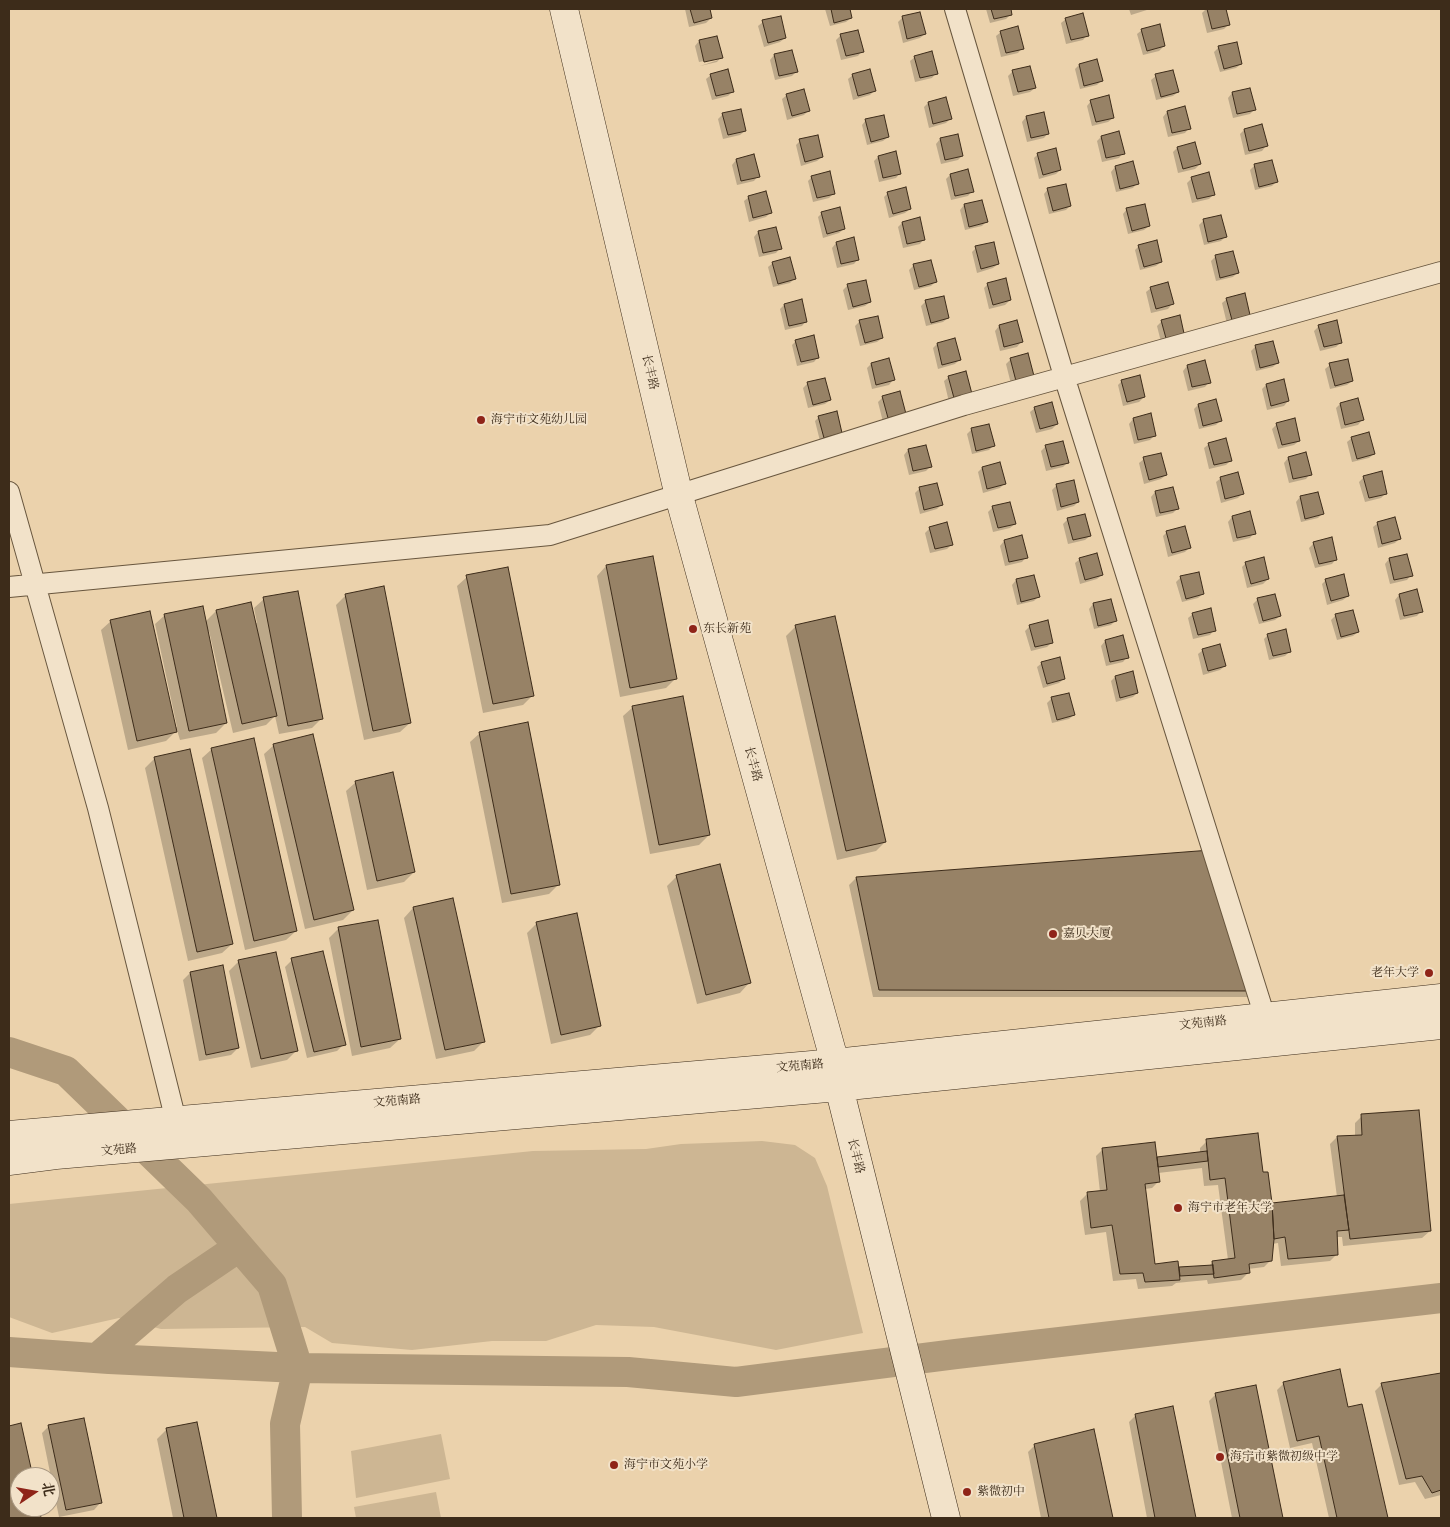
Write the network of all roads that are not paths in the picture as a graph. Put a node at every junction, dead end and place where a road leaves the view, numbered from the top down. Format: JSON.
{"nodes":[{"id":1,"x":564,"y":9,"type":"edge"},
{"id":2,"x":955,"y":9,"type":"edge"},
{"id":3,"x":1441,"y":272,"type":"edge"},
{"id":4,"x":1064,"y":376,"type":"junction"},
{"id":5,"x":9,"y":492,"type":"edge"},
{"id":6,"x":679,"y":496,"type":"junction"},
{"id":7,"x":34,"y":583,"type":"junction"},
{"id":8,"x":9,"y":587,"type":"edge"},
{"id":9,"x":1441,"y":998,"type":"edge"},
{"id":10,"x":1264,"y":1017,"type":"junction"},
{"id":11,"x":1441,"y":1025,"type":"edge"},
{"id":12,"x":1273,"y":1042,"type":"junction"},
{"id":13,"x":837,"y":1075,"type":"junction"},
{"id":14,"x":172,"y":1129,"type":"junction"},
{"id":15,"x":21,"y":1134,"type":"edge"},
{"id":16,"x":9,"y":1161,"type":"edge"},
{"id":17,"x":946,"y":1518,"type":"edge"}],
"edges":[{"from":1,"to":6,"type":"main road","name":"长丰路"},
{"from":2,"to":4,"type":"street"},
{"from":3,"to":4,"type":"street"},
{"from":4,"to":6,"type":"street"},
{"from":4,"to":10,"type":"street"},
{"from":5,"to":7,"type":"street"},
{"from":6,"to":7,"type":"street"},
{"from":6,"to":13,"type":"main road","name":"长丰路"},
{"from":7,"to":8,"type":"street"},
{"from":7,"to":14,"type":"street"},
{"from":9,"to":10,"type":"main road","name":"文苑南路"},
{"from":10,"to":12,"type":"street"},
{"from":10,"to":13,"type":"main road","name":"文苑南路"},
{"from":11,"to":12,"type":"main road","name":"文苑南路"},
{"from":12,"to":13,"type":"main road","name":"文苑南路"},
{"from":13,"to":14,"type":"main road","name":"文苑南路"},
{"from":13,"to":17,"type":"main road","name":"长丰路"},
{"from":14,"to":15,"type":"main road","name":"文苑路"},
{"from":14,"to":16,"type":"main road","name":"文苑路"}]}
